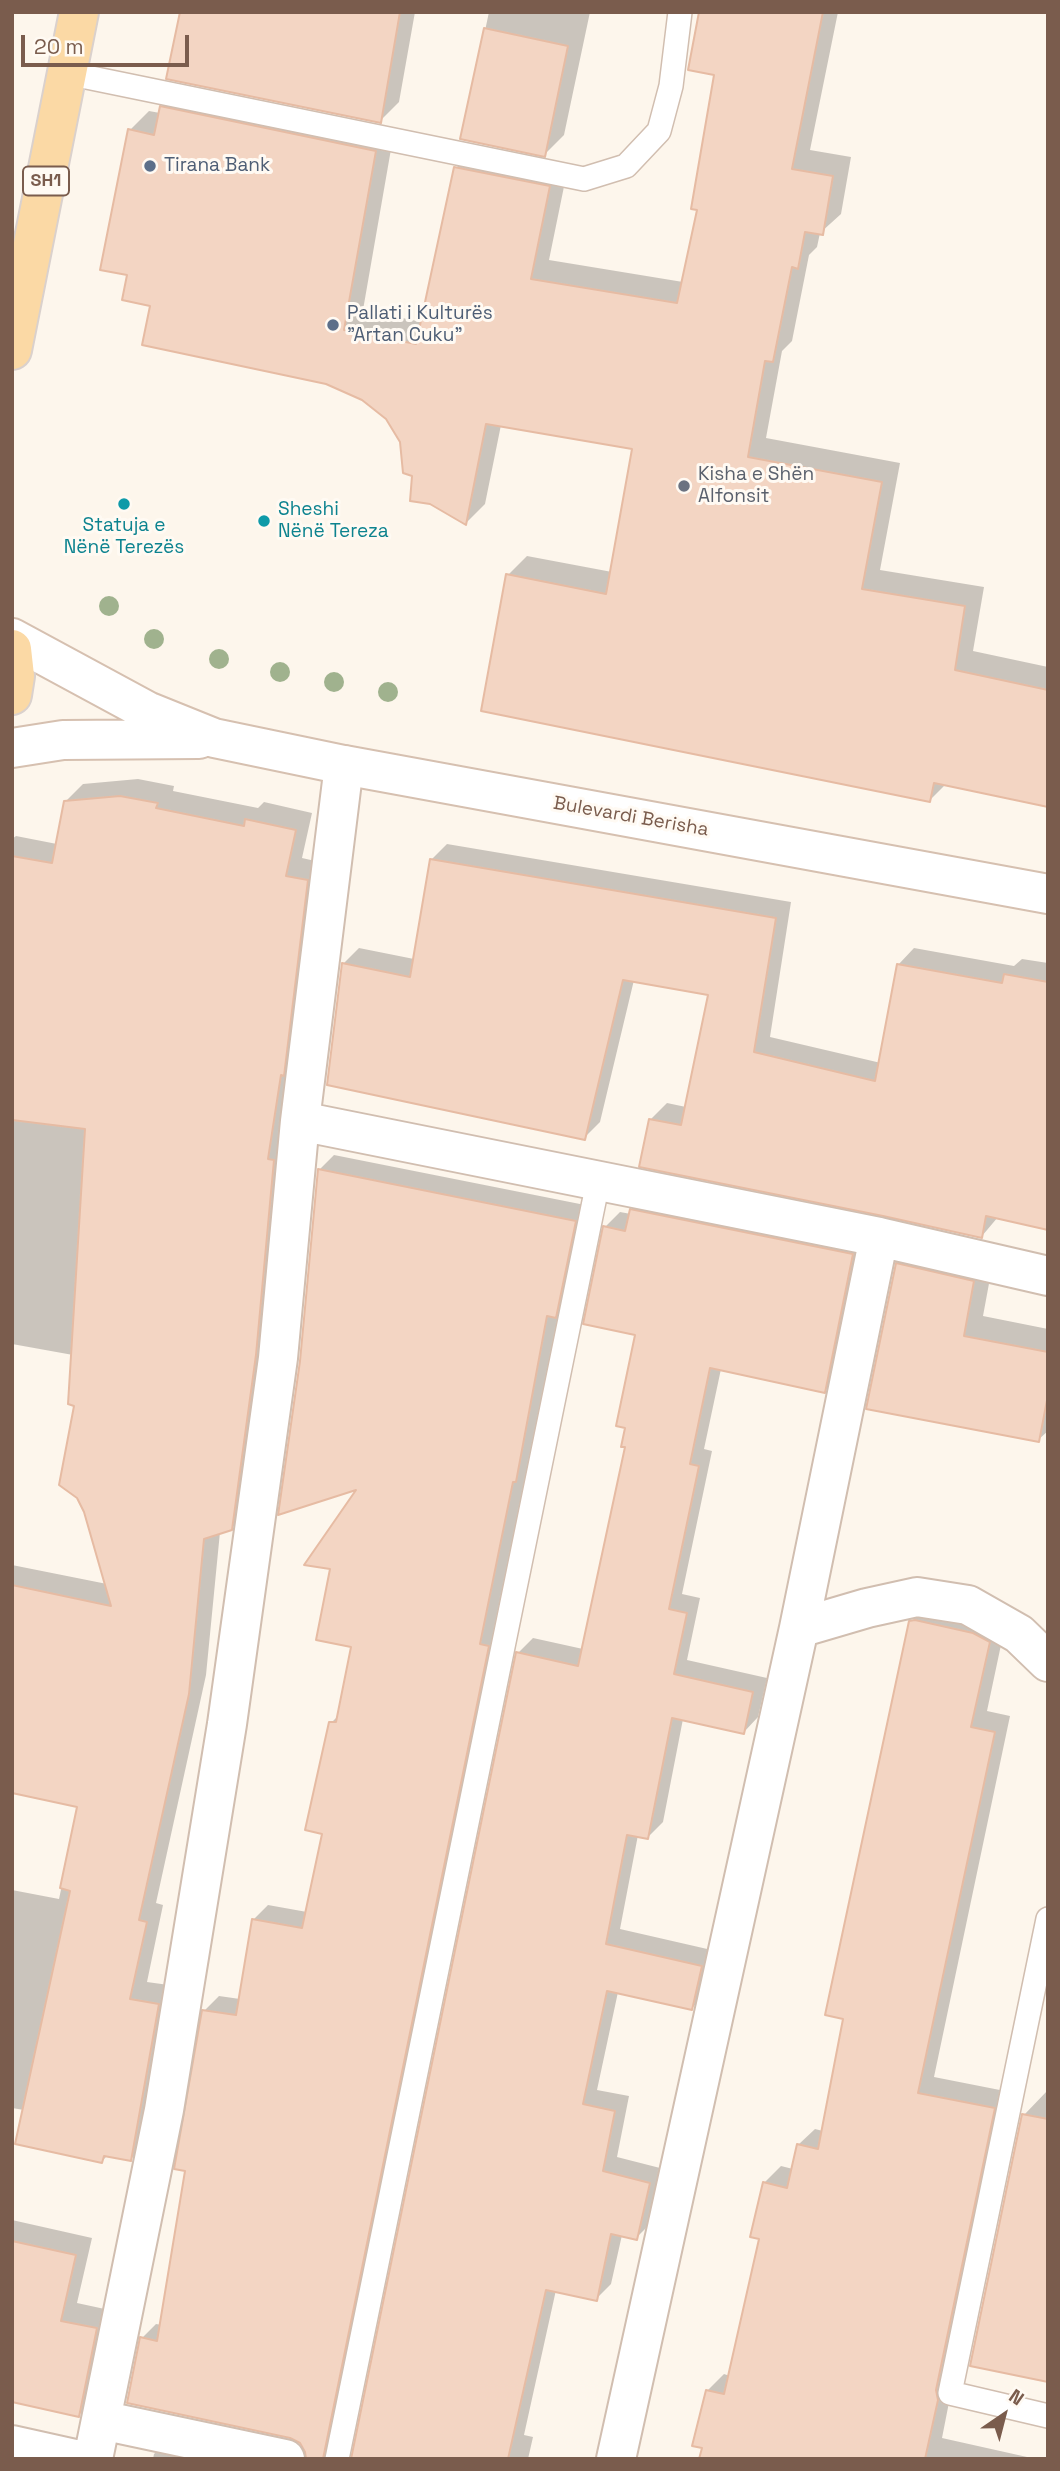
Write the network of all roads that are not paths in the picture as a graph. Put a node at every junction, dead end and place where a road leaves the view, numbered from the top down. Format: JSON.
{"nodes":[{"id":1,"x":79,"y":12,"type":"edge"},
{"id":2,"x":680,"y":12,"type":"edge"},
{"id":3,"x":67,"y":73,"type":"junction"},
{"id":4,"x":12,"y":350,"type":"edge"},
{"id":5,"x":12,"y":638,"type":"edge"},
{"id":6,"x":12,"y":649,"type":"edge"},
{"id":7,"x":12,"y":695,"type":"edge"},
{"id":8,"x":214,"y":738,"type":"junction"},
{"id":9,"x":12,"y":748,"type":"edge"},
{"id":10,"x":344,"y":765,"type":"junction"},
{"id":11,"x":1048,"y":894,"type":"edge"},
{"id":12,"x":300,"y":1121,"type":"junction"},
{"id":13,"x":598,"y":1182,"type":"junction"},
{"id":14,"x":879,"y":1237,"type":"junction"},
{"id":15,"x":1048,"y":1276,"type":"edge"},
{"id":16,"x":799,"y":1628,"type":"junction"},
{"id":17,"x":1048,"y":1662,"type":"edge"},
{"id":18,"x":1048,"y":1919,"type":"edge"},
{"id":19,"x":1048,"y":2416,"type":"edge"},
{"id":20,"x":101,"y":2420,"type":"junction"},
{"id":21,"x":12,"y":2445,"type":"edge"},
{"id":22,"x":75,"y":2459,"type":"edge"},
{"id":23,"x":93,"y":2459,"type":"edge"},
{"id":24,"x":285,"y":2459,"type":"edge"},
{"id":25,"x":337,"y":2459,"type":"edge"},
{"id":26,"x":616,"y":2459,"type":"edge"}],
"edges":[{"from":1,"to":3,"type":"main road","number":"SH1"},
{"from":2,"to":3,"type":"lane"},
{"from":3,"to":4,"type":"main road","number":"SH1"},
{"from":5,"to":8,"type":"street","name":"Bulevardi Berisha"},
{"from":6,"to":7,"type":"main road"},
{"from":8,"to":9,"type":"street","name":"Bulevardi Berisha"},
{"from":8,"to":10,"type":"street","name":"Bulevardi Berisha"},
{"from":10,"to":11,"type":"street","name":"Bulevardi Berisha"},
{"from":10,"to":12,"type":"street"},
{"from":12,"to":13,"type":"street"},
{"from":12,"to":20,"type":"street"},
{"from":13,"to":14,"type":"street"},
{"from":13,"to":25,"type":"lane"},
{"from":14,"to":15,"type":"street"},
{"from":14,"to":16,"type":"street"},
{"from":16,"to":17,"type":"street"},
{"from":16,"to":26,"type":"street"},
{"from":18,"to":19,"type":"lane"},
{"from":20,"to":23,"type":"street"},
{"from":20,"to":24,"type":"street"},
{"from":21,"to":22,"type":"street"}]}
